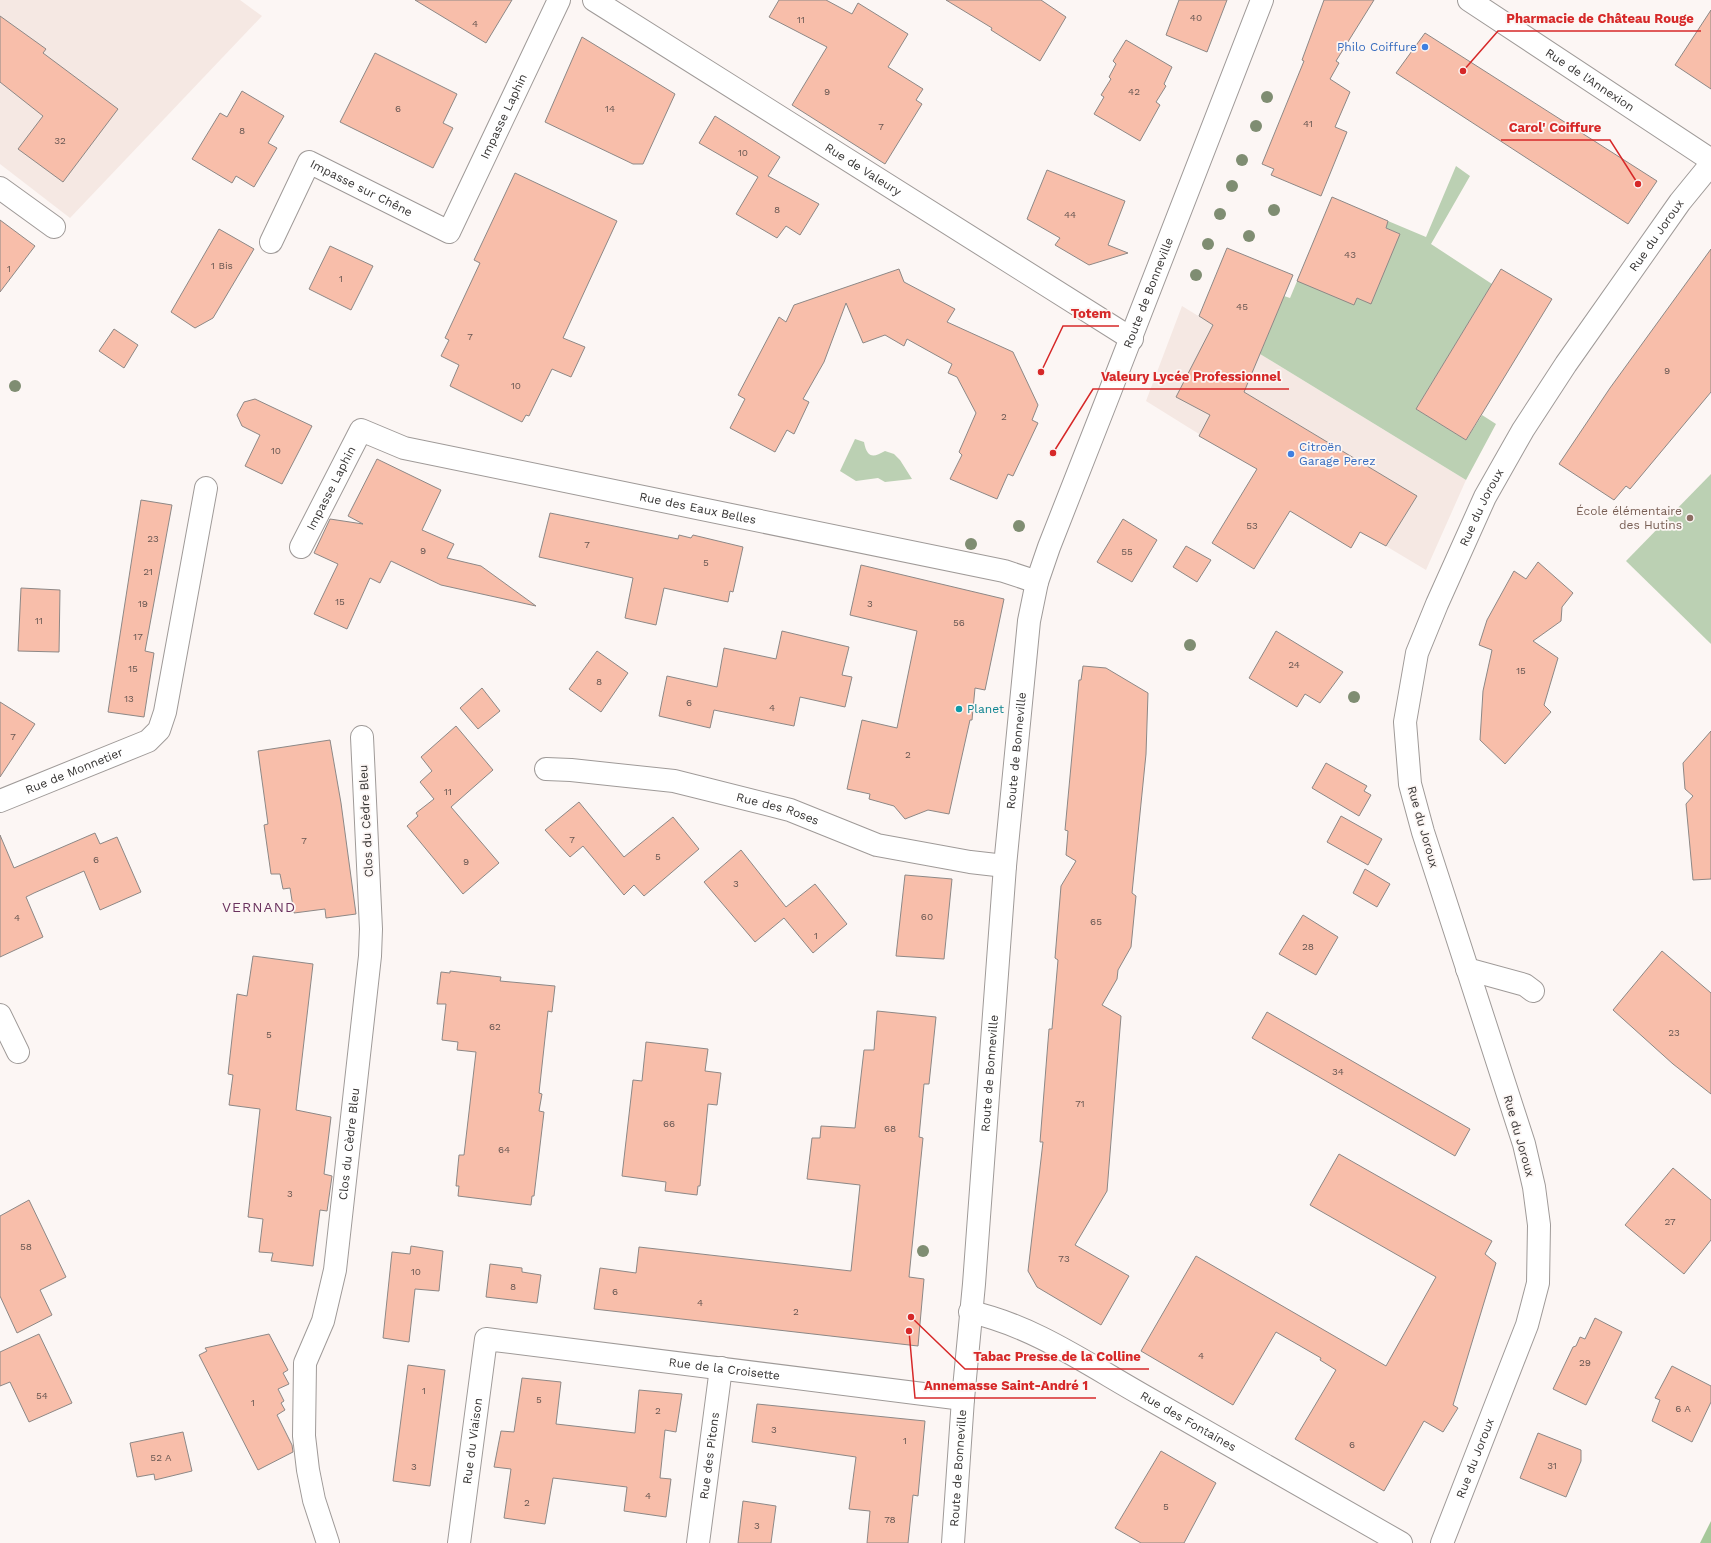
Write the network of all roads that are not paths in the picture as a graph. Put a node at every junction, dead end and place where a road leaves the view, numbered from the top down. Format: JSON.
{"nodes":[{"id":1,"x":558,"y":0,"type":"edge"},
{"id":2,"x":594,"y":0,"type":"edge"},
{"id":3,"x":1262,"y":0,"type":"edge"},
{"id":4,"x":1469,"y":0,"type":"edge"},
{"id":5,"x":1711,"y":160,"type":"edge"},
{"id":6,"x":1711,"y":164,"type":"edge"},
{"id":7,"x":0,"y":188,"type":"edge"},
{"id":8,"x":54,"y":227,"type":"dead end"},
{"id":9,"x":449,"y":232,"type":"joint"},
{"id":10,"x":271,"y":242,"type":"dead end"},
{"id":11,"x":1132,"y":339,"type":"junction"},
{"id":12,"x":361,"y":430,"type":"joint"},
{"id":13,"x":206,"y":488,"type":"dead end"},
{"id":14,"x":301,"y":547,"type":"dead end"},
{"id":15,"x":1037,"y":582,"type":"junction"},
{"id":16,"x":362,"y":737,"type":"dead end"},
{"id":17,"x":546,"y":769,"type":"dead end"},
{"id":18,"x":0,"y":801,"type":"edge"},
{"id":19,"x":1005,"y":866,"type":"junction"},
{"id":20,"x":1467,"y":969,"type":"junction"},
{"id":21,"x":1533,"y":991,"type":"dead end"},
{"id":22,"x":0,"y":1015,"type":"edge"},
{"id":23,"x":18,"y":1052,"type":"dead end"},
{"id":24,"x":970,"y":1312,"type":"junction"},
{"id":25,"x":486,"y":1339,"type":"joint"},
{"id":26,"x":721,"y":1368,"type":"junction"},
{"id":27,"x":962,"y":1399,"type":"junction"},
{"id":28,"x":328,"y":1543,"type":"edge"},
{"id":29,"x":459,"y":1543,"type":"edge"},
{"id":30,"x":698,"y":1543,"type":"edge"},
{"id":31,"x":953,"y":1543,"type":"edge"},
{"id":32,"x":1401,"y":1543,"type":"edge"},
{"id":33,"x":1442,"y":1543,"type":"edge"}],
"edges":[{"from":1,"to":9,"type":"street","name":"Impasse Laphin"},
{"from":2,"to":11,"type":"street","name":"Rue de Valeury"},
{"from":3,"to":11,"type":"street","name":"Route de Bonneville"},
{"from":4,"to":5,"type":"street","name":"Rue de l'Annexion"},
{"from":6,"to":20,"type":"street","name":"Rue du Joroux"},
{"from":7,"to":8,"type":"street"},
{"from":9,"to":10,"type":"street","name":"Impasse sur Chêne"},
{"from":11,"to":15,"type":"street","name":"Route de Bonneville"},
{"from":12,"to":14,"type":"street","name":"Impasse Laphin"},
{"from":12,"to":15,"type":"street","name":"Rue des Eaux Belles"},
{"from":13,"to":18,"type":"street","name":"Rue de Monnetier"},
{"from":15,"to":19,"type":"street","name":"Route de Bonneville"},
{"from":16,"to":28,"type":"street","name":"Clos du Cèdre Bleu"},
{"from":17,"to":19,"type":"street","name":"Rue des Roses"},
{"from":19,"to":24,"type":"street","name":"Route de Bonneville"},
{"from":20,"to":21,"type":"street"},
{"from":20,"to":33,"type":"street","name":"Rue du Joroux"},
{"from":22,"to":23,"type":"street"},
{"from":24,"to":27,"type":"street","name":"Route de Bonneville"},
{"from":24,"to":32,"type":"street","name":"Rue des Fontaines"},
{"from":25,"to":26,"type":"street","name":"Rue de la Croisette"},
{"from":25,"to":29,"type":"street","name":"Rue du Viaison"},
{"from":26,"to":27,"type":"street","name":"Rue de la Croisette"},
{"from":26,"to":30,"type":"street","name":"Rue des Pitons"},
{"from":27,"to":31,"type":"street","name":"Route de Bonneville"}]}
